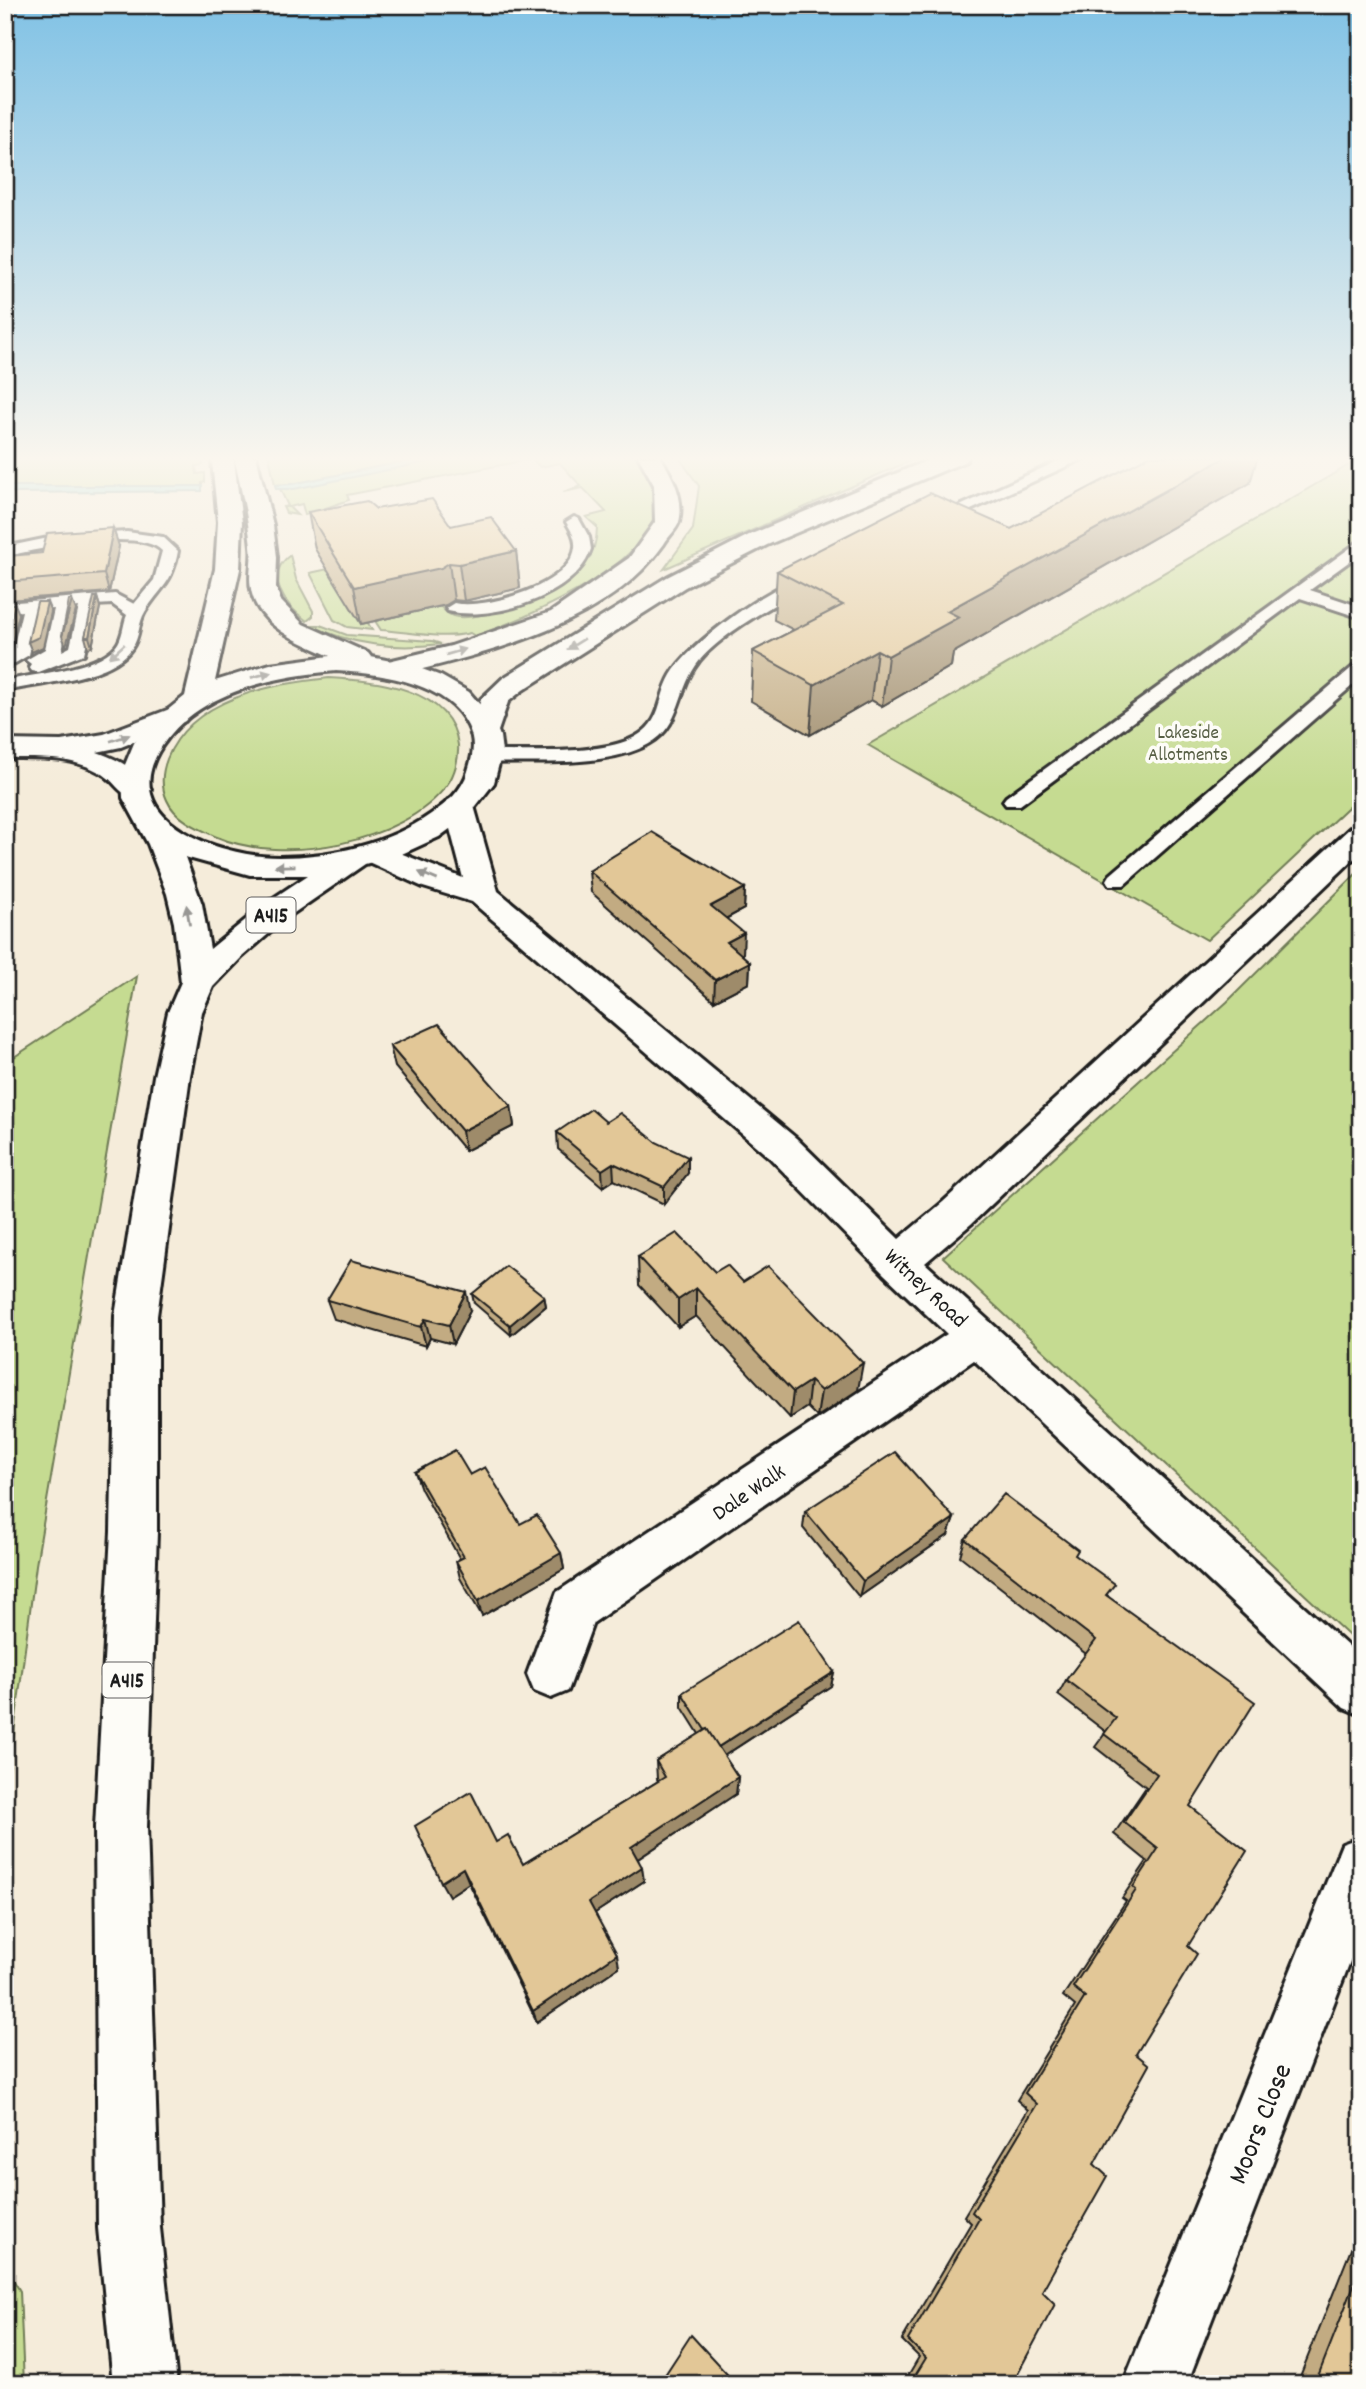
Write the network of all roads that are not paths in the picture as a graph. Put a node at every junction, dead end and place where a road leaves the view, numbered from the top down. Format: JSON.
{"nodes":[{"id":1,"x":167,"y":567,"type":"edge"},
{"id":2,"x":227,"y":567,"type":"edge"},
{"id":3,"x":265,"y":567,"type":"edge"},
{"id":4,"x":573,"y":567,"type":"edge"},
{"id":5,"x":632,"y":567,"type":"edge"},
{"id":6,"x":704,"y":567,"type":"edge"},
{"id":7,"x":1331,"y":567,"type":"edge"},
{"id":8,"x":822,"y":572,"type":"edge"},
{"id":9,"x":1299,"y":592,"type":"junction"},
{"id":10,"x":88,"y":601,"type":"junction"},
{"id":11,"x":63,"y":603,"type":"junction"},
{"id":12,"x":32,"y":606,"type":"junction"},
{"id":13,"x":454,"y":607,"type":"dead end"},
{"id":14,"x":5,"y":608,"type":"edge"},
{"id":15,"x":136,"y":613,"type":"junction"},
{"id":16,"x":1361,"y":613,"type":"edge"},
{"id":17,"x":5,"y":664,"type":"edge"},
{"id":18,"x":382,"y":668,"type":"junction"},
{"id":19,"x":1361,"y":669,"type":"edge"},
{"id":20,"x":5,"y":674,"type":"edge"},
{"id":21,"x":5,"y":681,"type":"edge"},
{"id":22,"x":5,"y":686,"type":"edge"},
{"id":23,"x":187,"y":707,"type":"junction"},
{"id":24,"x":486,"y":746,"type":"junction"},
{"id":25,"x":5,"y":749,"type":"edge"},
{"id":26,"x":61,"y":750,"type":"junction"},
{"id":27,"x":136,"y":789,"type":"junction"},
{"id":28,"x":1013,"y":801,"type":"dead end"},
{"id":29,"x":459,"y":806,"type":"junction"},
{"id":30,"x":154,"y":825,"type":"junction"},
{"id":31,"x":1361,"y":835,"type":"edge"},
{"id":32,"x":364,"y":856,"type":"junction"},
{"id":33,"x":1117,"y":880,"type":"dead end"},
{"id":34,"x":483,"y":895,"type":"junction"},
{"id":35,"x":198,"y":982,"type":"junction"},
{"id":36,"x":898,"y":1263,"type":"junction"},
{"id":37,"x":978,"y":1335,"type":"junction"},
{"id":38,"x":551,"y":1674,"type":"dead end"},
{"id":39,"x":1361,"y":1691,"type":"edge"},
{"id":40,"x":1361,"y":1863,"type":"edge"},
{"id":41,"x":145,"y":2384,"type":"edge"},
{"id":42,"x":1155,"y":2384,"type":"edge"}],
"edges":[{"from":1,"to":15,"type":"lane"},
{"from":2,"to":23,"type":"main road"},
{"from":3,"to":18,"type":"main road"},
{"from":4,"to":13,"type":"lane"},
{"from":18,"to":5,"type":"main road","one_way":true},
{"from":6,"to":24,"type":"main road","one_way":true},
{"from":7,"to":9,"type":"lane"},
{"from":8,"to":24,"type":"lane"},
{"from":9,"to":16,"type":"lane"},
{"from":9,"to":28,"type":"lane"},
{"from":10,"to":11,"type":"lane"},
{"from":10,"to":15,"type":"lane"},
{"from":10,"to":21,"type":"lane"},
{"from":11,"to":12,"type":"lane"},
{"from":11,"to":20,"type":"lane"},
{"from":12,"to":14,"type":"lane"},
{"from":12,"to":17,"type":"lane"},
{"from":15,"to":22,"type":"lane","one_way":true},
{"from":23,"to":18,"type":"main road","one_way":true},
{"from":18,"to":24,"type":"main road"},
{"from":19,"to":33,"type":"lane"},
{"from":26,"to":23,"type":"main road","one_way":true},
{"from":23,"to":27,"type":"main road"},
{"from":24,"to":29,"type":"main road"},
{"from":25,"to":26,"type":"main road"},
{"from":26,"to":27,"type":"main road"},
{"from":27,"to":30,"type":"main road"},
{"from":29,"to":32,"type":"main road"},
{"from":29,"to":34,"type":"main road"},
{"from":32,"to":30,"type":"main road","one_way":true},
{"from":35,"to":30,"type":"main road","one_way":true},
{"from":31,"to":36,"type":"main road"},
{"from":34,"to":32,"type":"main road","name":"Witney Road","one_way":true},
{"from":32,"to":35,"type":"main road","number":"A415"},
{"from":34,"to":36,"type":"main road","name":"Witney Road"},
{"from":35,"to":41,"type":"main road","number":"A415"},
{"from":36,"to":37,"type":"main road","name":"Witney Road"},
{"from":37,"to":38,"type":"main road","name":"Dale Walk"},
{"from":37,"to":39,"type":"main road","name":"Witney Road"},
{"from":40,"to":42,"type":"main road","name":"Moors Close"}]}
